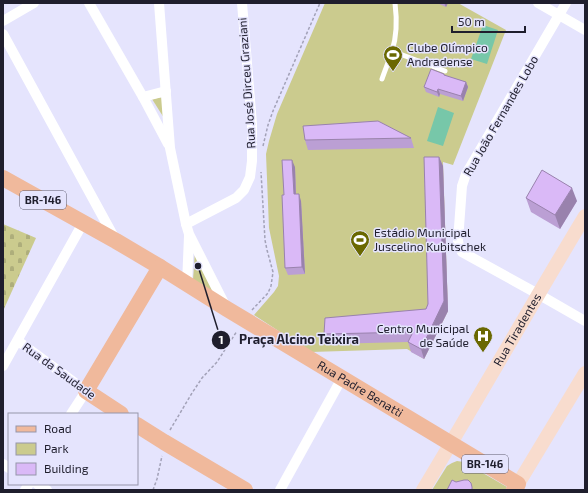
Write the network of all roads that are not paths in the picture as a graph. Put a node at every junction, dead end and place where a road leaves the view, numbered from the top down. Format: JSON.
{"nodes":[{"id":1,"x":34,"y":3,"type":"edge"},
{"id":2,"x":89,"y":3,"type":"edge"},
{"id":3,"x":159,"y":3,"type":"edge"},
{"id":4,"x":242,"y":3,"type":"edge"},
{"id":5,"x":395,"y":3,"type":"edge"},
{"id":6,"x":538,"y":3,"type":"edge"},
{"id":7,"x":566,"y":3,"type":"edge"},
{"id":8,"x":559,"y":15,"type":"junction"},
{"id":9,"x":3,"y":21,"type":"edge"},
{"id":10,"x":585,"y":30,"type":"edge"},
{"id":11,"x":3,"y":34,"type":"edge"},
{"id":12,"x":392,"y":50,"type":"junction"},
{"id":13,"x":445,"y":71,"type":"dead end"},
{"id":14,"x":382,"y":79,"type":"dead end"},
{"id":15,"x":166,"y":91,"type":"junction"},
{"id":16,"x":143,"y":97,"type":"junction"},
{"id":17,"x":170,"y":148,"type":"junction"},
{"id":18,"x":3,"y":178,"type":"edge"},
{"id":19,"x":585,"y":216,"type":"edge"},
{"id":20,"x":83,"y":223,"type":"junction"},
{"id":21,"x":186,"y":224,"type":"junction"},
{"id":22,"x":189,"y":234,"type":"junction"},
{"id":23,"x":116,"y":241,"type":"junction"},
{"id":24,"x":160,"y":267,"type":"junction"},
{"id":25,"x":188,"y":284,"type":"junction"},
{"id":26,"x":538,"y":294,"type":"junction"},
{"id":27,"x":227,"y":309,"type":"junction"},
{"id":28,"x":585,"y":321,"type":"edge"},
{"id":29,"x":18,"y":341,"type":"junction"},
{"id":30,"x":3,"y":366,"type":"edge"},
{"id":31,"x":585,"y":373,"type":"edge"},
{"id":32,"x":342,"y":378,"type":"junction"},
{"id":33,"x":86,"y":391,"type":"junction"},
{"id":34,"x":72,"y":413,"type":"edge"},
{"id":35,"x":119,"y":413,"type":"edge"},
{"id":36,"x":138,"y":426,"type":"edge"},
{"id":37,"x":451,"y":444,"type":"junction"},
{"id":38,"x":520,"y":488,"type":"edge"},
{"id":39,"x":245,"y":490,"type":"edge"},
{"id":40,"x":280,"y":490,"type":"edge"},
{"id":41,"x":423,"y":490,"type":"edge"}],
"edges":[{"from":1,"to":9,"type":"street"},
{"from":2,"to":16,"type":"street"},
{"from":3,"to":15,"type":"street"},
{"from":4,"to":21,"type":"street","name":"Rua José Dirceu Graziani"},
{"from":5,"to":12,"type":"lane"},
{"from":6,"to":8,"type":"street"},
{"from":7,"to":8,"type":"street","name":"Rua João Fernandes Lobo"},
{"from":8,"to":10,"type":"street"},
{"from":8,"to":26,"type":"street","name":"Rua João Fernandes Lobo"},
{"from":11,"to":23,"type":"street"},
{"from":12,"to":13,"type":"lane"},
{"from":12,"to":14,"type":"lane"},
{"from":15,"to":16,"type":"street"},
{"from":15,"to":17,"type":"street"},
{"from":16,"to":17,"type":"street"},
{"from":17,"to":21,"type":"street"},
{"from":18,"to":20,"type":"main road","number":"BR-146"},
{"from":19,"to":26,"type":"main road","name":"Rua Tiradentes"},
{"from":20,"to":23,"type":"main road","name":"Rua Padre Benatti","number":"BR-146"},
{"from":20,"to":29,"type":"street"},
{"from":21,"to":22,"type":"street"},
{"from":22,"to":25,"type":"street"},
{"from":22,"to":27,"type":"street"},
{"from":23,"to":24,"type":"main road","name":"Rua Padre Benatti","number":"BR-146"},
{"from":24,"to":25,"type":"main road","name":"Rua Padre Benatti","number":"BR-146"},
{"from":24,"to":33,"type":"main road"},
{"from":25,"to":27,"type":"main road","name":"Rua Padre Benatti","number":"BR-146"},
{"from":26,"to":28,"type":"street"},
{"from":26,"to":37,"type":"main road","name":"Rua Tiradentes"},
{"from":27,"to":32,"type":"main road","name":"Rua Padre Benatti","number":"BR-146"},
{"from":29,"to":30,"type":"street"},
{"from":29,"to":33,"type":"street","name":"Rua da Saudade"},
{"from":31,"to":38,"type":"main road"},
{"from":32,"to":37,"type":"main road","name":"Rua Padre Benatti","number":"BR-146"},
{"from":32,"to":40,"type":"street"},
{"from":33,"to":34,"type":"street"},
{"from":33,"to":35,"type":"main road","name":"Rua da Saudade"},
{"from":36,"to":39,"type":"main road"},
{"from":37,"to":38,"type":"main road","number":"BR-146"},
{"from":37,"to":41,"type":"main road","name":"Rua Tiradentes"}]}
